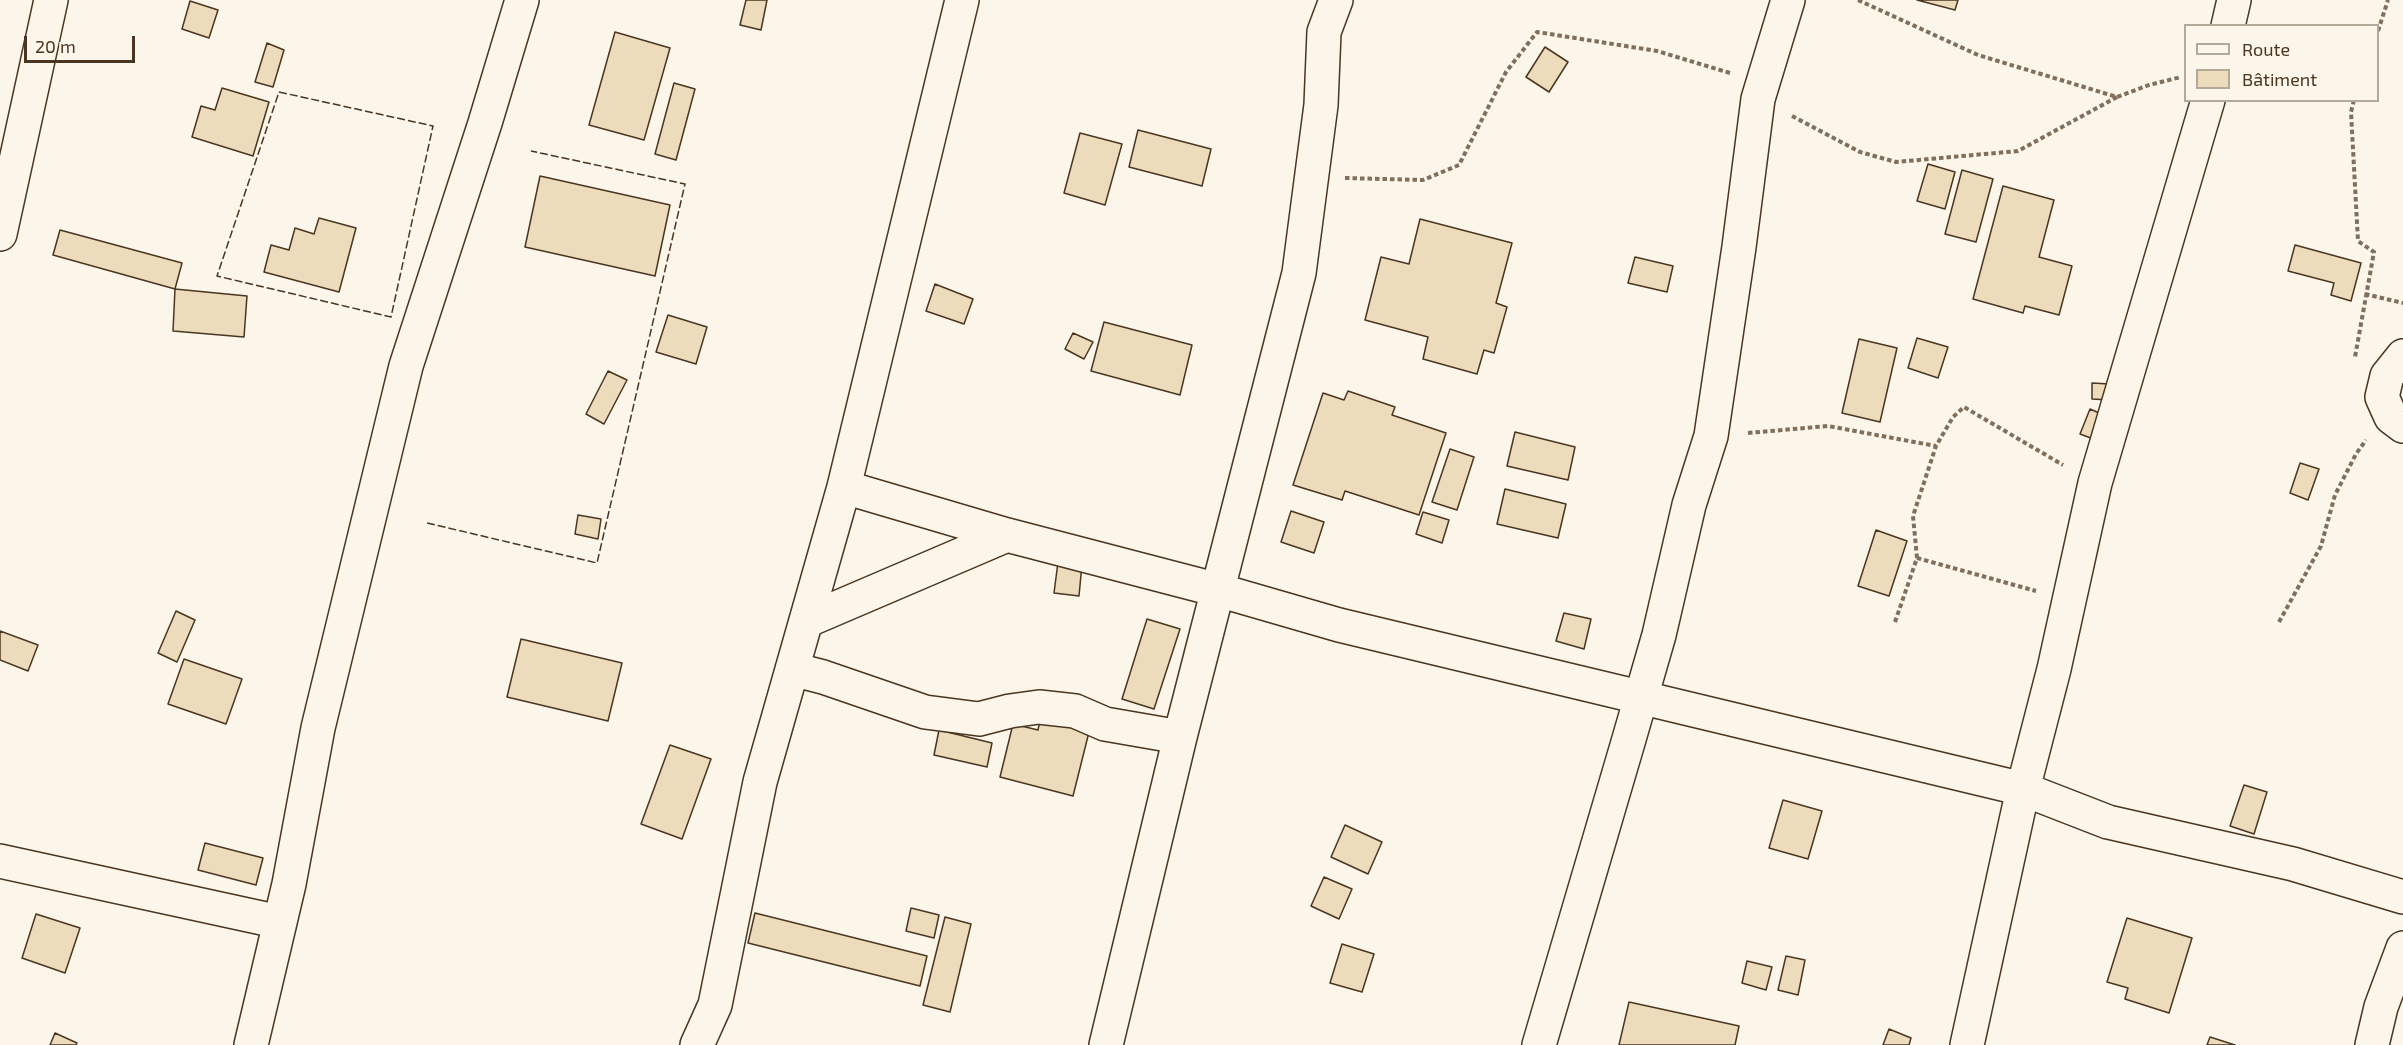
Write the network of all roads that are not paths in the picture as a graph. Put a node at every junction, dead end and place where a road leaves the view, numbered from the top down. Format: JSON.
{"nodes":[{"id":1,"x":51,"y":0,"type":"edge"},
{"id":2,"x":522,"y":0,"type":"edge"},
{"id":3,"x":962,"y":0,"type":"edge"},
{"id":4,"x":1336,"y":0,"type":"edge"},
{"id":5,"x":1788,"y":0,"type":"edge"},
{"id":6,"x":2234,"y":0,"type":"edge"},
{"id":7,"x":2228,"y":24,"type":"edge"},
{"id":8,"x":2207,"y":102,"type":"edge"},
{"id":9,"x":0,"y":234,"type":"edge"},
{"id":10,"x":2403,"y":356,"type":"edge"},
{"id":11,"x":2397,"y":421,"type":"edge"},
{"id":12,"x":844,"y":487,"type":"junction"},
{"id":13,"x":1007,"y":535,"type":"junction"},
{"id":14,"x":1218,"y":590,"type":"junction"},
{"id":15,"x":806,"y":621,"type":"junction"},
{"id":16,"x":792,"y":669,"type":"junction"},
{"id":17,"x":1640,"y":697,"type":"junction"},
{"id":18,"x":1180,"y":738,"type":"junction"},
{"id":19,"x":2023,"y":789,"type":"junction"},
{"id":20,"x":0,"y":861,"type":"edge"},
{"id":21,"x":2403,"y":897,"type":"edge"},
{"id":22,"x":280,"y":922,"type":"junction"},
{"id":23,"x":2403,"y":948,"type":"edge"},
{"id":24,"x":251,"y":1045,"type":"edge"},
{"id":25,"x":697,"y":1045,"type":"edge"},
{"id":26,"x":1106,"y":1045,"type":"edge"},
{"id":27,"x":1539,"y":1045,"type":"edge"},
{"id":28,"x":1967,"y":1045,"type":"edge"},
{"id":29,"x":2372,"y":1045,"type":"edge"}],
"edges":[{"from":1,"to":9,"type":"street"},
{"from":2,"to":22,"type":"street"},
{"from":3,"to":12,"type":"street"},
{"from":4,"to":14,"type":"street"},
{"from":5,"to":17,"type":"street"},
{"from":6,"to":7,"type":"street"},
{"from":8,"to":19,"type":"street"},
{"from":10,"to":11,"type":"street"},
{"from":12,"to":13,"type":"street"},
{"from":12,"to":15,"type":"street"},
{"from":13,"to":14,"type":"street"},
{"from":13,"to":15,"type":"street"},
{"from":14,"to":17,"type":"street"},
{"from":14,"to":18,"type":"street"},
{"from":15,"to":16,"type":"street"},
{"from":16,"to":18,"type":"street"},
{"from":16,"to":25,"type":"street"},
{"from":17,"to":19,"type":"street"},
{"from":17,"to":27,"type":"street"},
{"from":18,"to":26,"type":"street"},
{"from":19,"to":21,"type":"street"},
{"from":19,"to":28,"type":"street"},
{"from":20,"to":22,"type":"street"},
{"from":22,"to":24,"type":"street"},
{"from":23,"to":29,"type":"street"}]}
